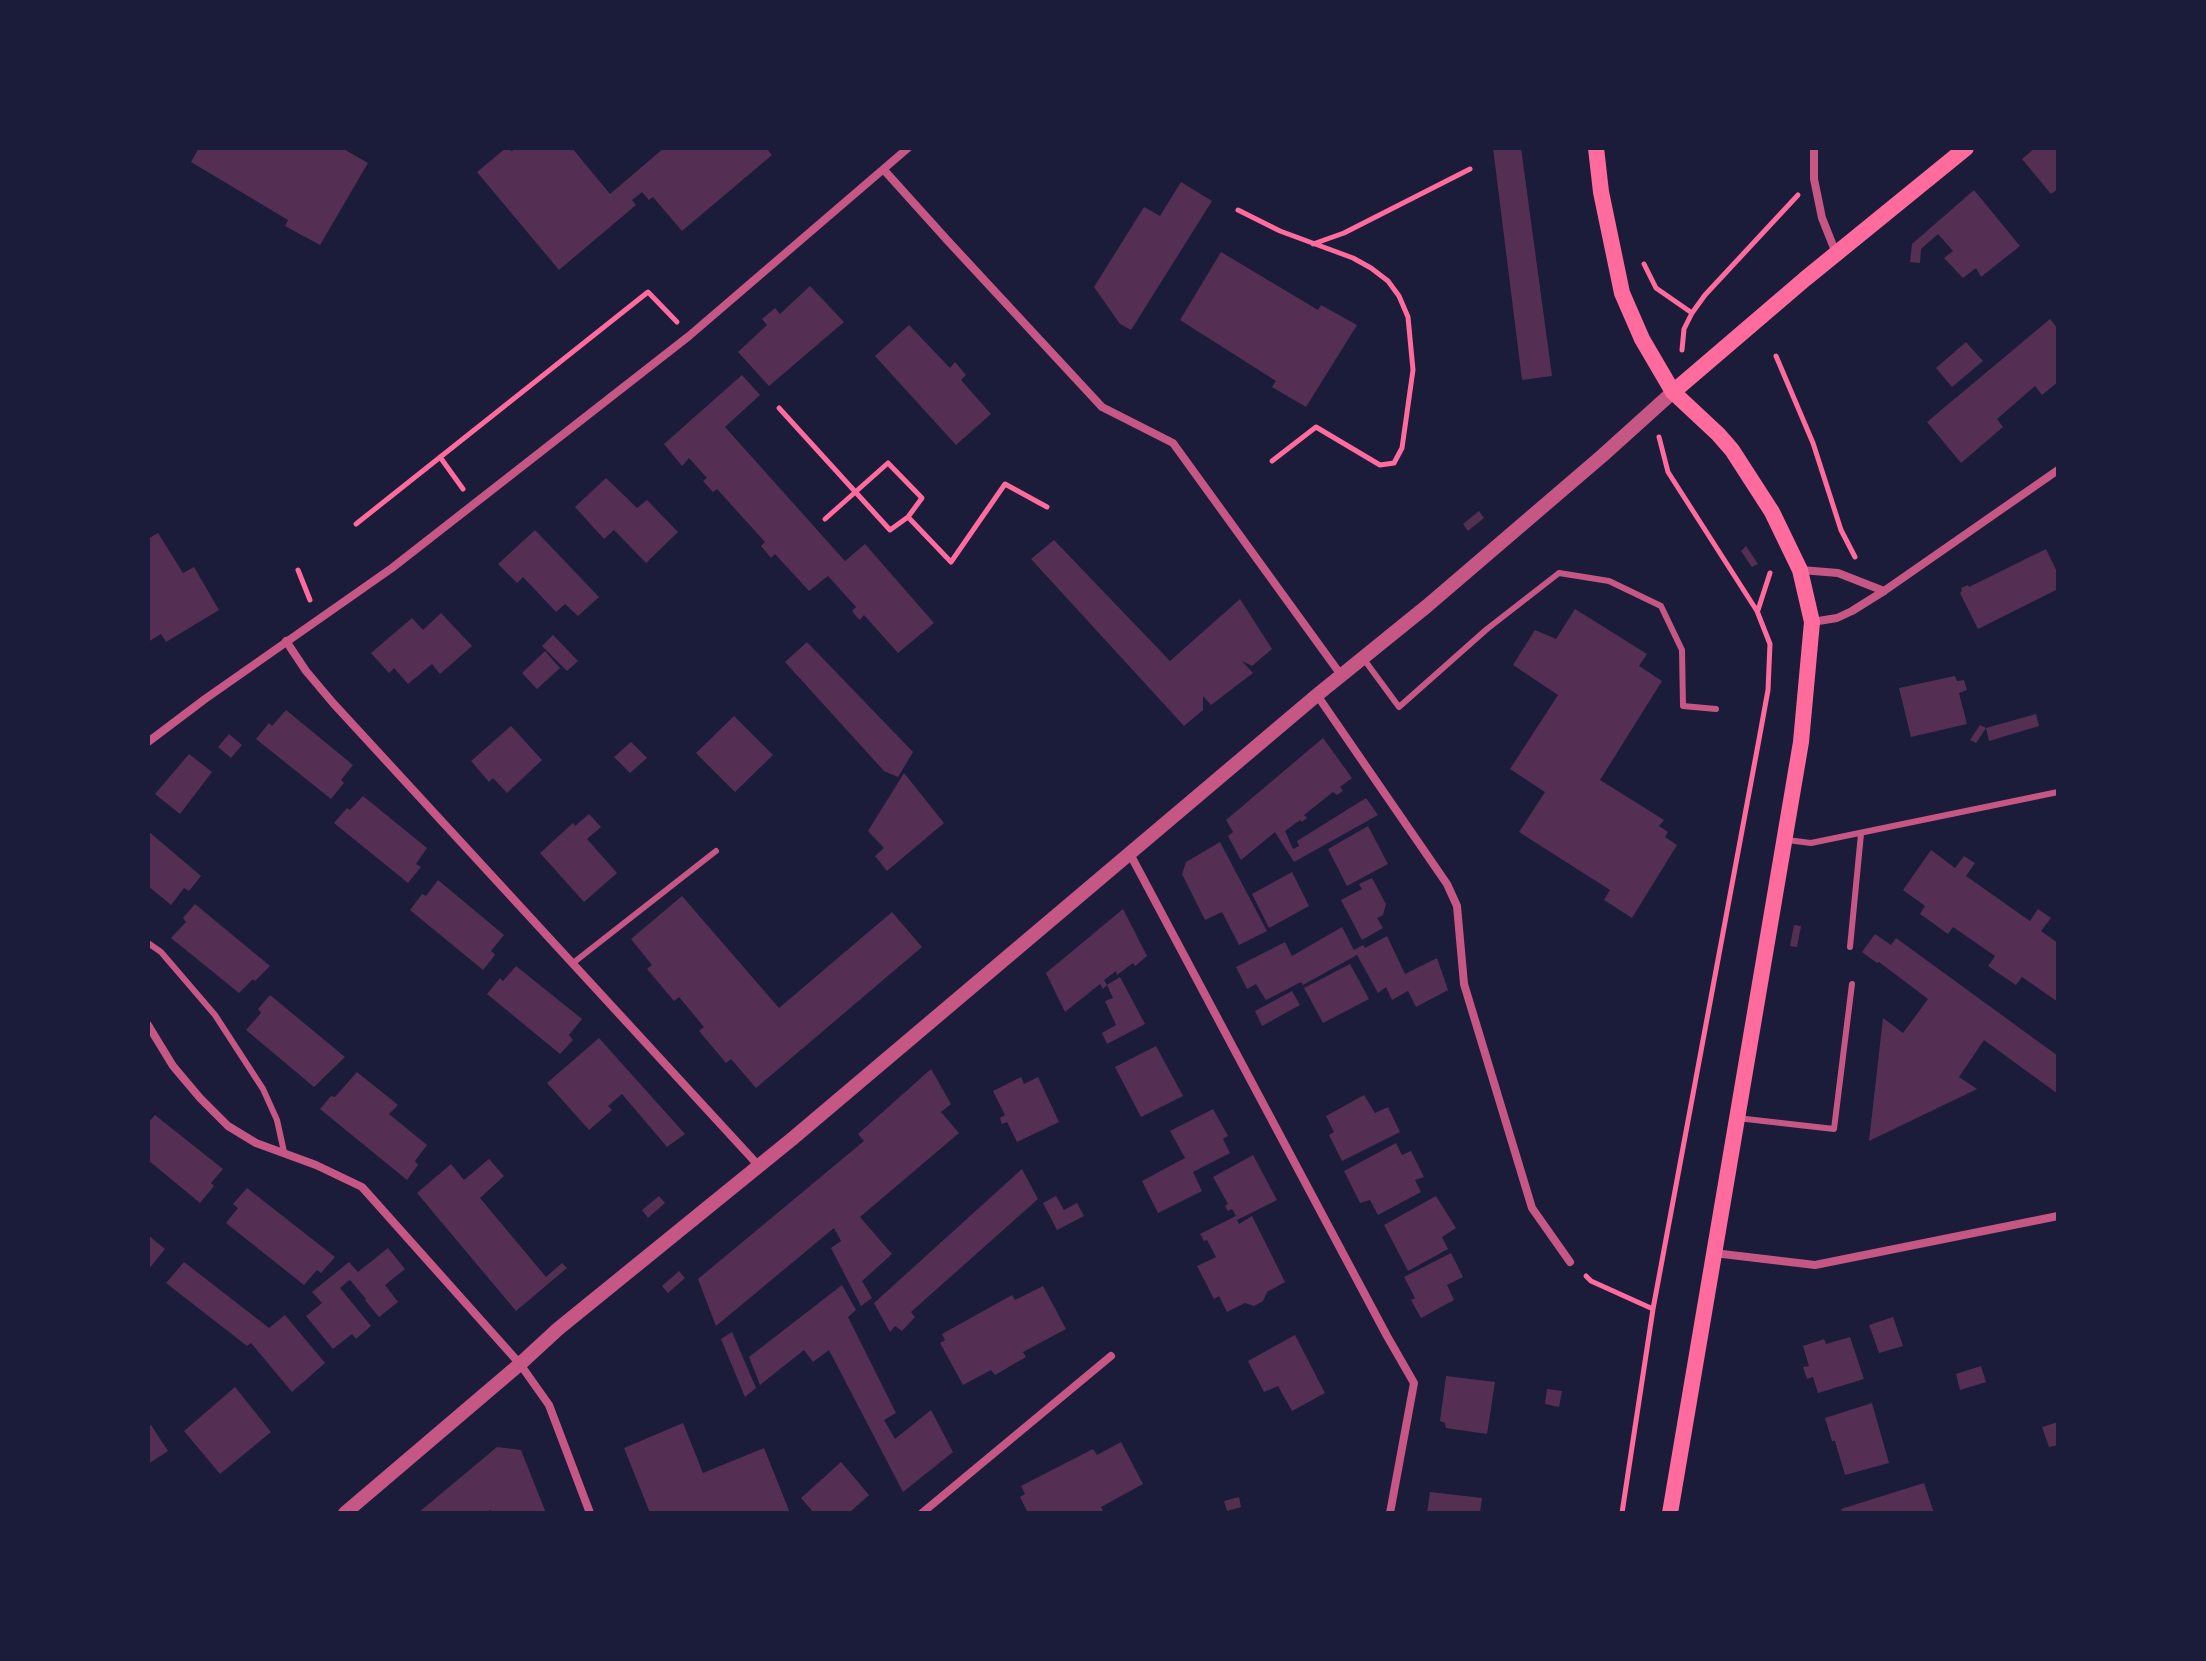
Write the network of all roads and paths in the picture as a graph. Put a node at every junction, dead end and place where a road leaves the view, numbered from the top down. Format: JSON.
{"nodes":[{"id":1,"x":908,"y":148,"type":"edge"},
{"id":2,"x":1596,"y":148,"type":"edge"},
{"id":3,"x":1814,"y":148,"type":"edge"},
{"id":4,"x":1966,"y":148,"type":"edge"},
{"id":5,"x":1470,"y":169,"type":"dead end"},
{"id":6,"x":884,"y":170,"type":"junction"},
{"id":7,"x":1814,"y":179,"type":"junction"},
{"id":8,"x":1238,"y":210,"type":"dead end"},
{"id":9,"x":1312,"y":244,"type":"junction"},
{"id":10,"x":1837,"y":253,"type":"junction"},
{"id":11,"x":1642,"y":257,"type":"dead end"},
{"id":12,"x":1692,"y":313,"type":"junction"},
{"id":13,"x":677,"y":322,"type":"dead end"},
{"id":14,"x":1776,"y":356,"type":"dead end"},
{"id":15,"x":1673,"y":392,"type":"junction"},
{"id":16,"x":779,"y":408,"type":"dead end"},
{"id":17,"x":440,"y":457,"type":"junction"},
{"id":18,"x":1272,"y":461,"type":"dead end"},
{"id":19,"x":2058,"y":470,"type":"edge"},
{"id":20,"x":466,"y":493,"type":"dead end"},
{"id":21,"x":855,"y":493,"type":"junction"},
{"id":22,"x":1047,"y":507,"type":"dead end"},
{"id":23,"x":908,"y":517,"type":"junction"},
{"id":24,"x":825,"y":519,"type":"dead end"},
{"id":25,"x":356,"y":524,"type":"dead end"},
{"id":26,"x":298,"y":570,"type":"dead end"},
{"id":27,"x":1800,"y":570,"type":"junction"},
{"id":28,"x":1770,"y":573,"type":"dead end"},
{"id":29,"x":1884,"y":591,"type":"junction"},
{"id":30,"x":310,"y":601,"type":"dead end"},
{"id":31,"x":1757,"y":611,"type":"junction"},
{"id":32,"x":1812,"y":622,"type":"junction"},
{"id":33,"x":286,"y":641,"type":"junction"},
{"id":34,"x":1363,"y":658,"type":"junction"},
{"id":35,"x":1341,"y":675,"type":"junction"},
{"id":36,"x":1317,"y":695,"type":"junction"},
{"id":37,"x":1716,"y":709,"type":"dead end"},
{"id":38,"x":148,"y":742,"type":"edge"},
{"id":39,"x":2058,"y":792,"type":"edge"},
{"id":40,"x":1861,"y":834,"type":"junction"},
{"id":41,"x":1785,"y":840,"type":"junction"},
{"id":42,"x":716,"y":851,"type":"dead end"},
{"id":43,"x":1130,"y":854,"type":"junction"},
{"id":44,"x":148,"y":943,"type":"edge"},
{"id":45,"x":1850,"y":947,"type":"dead end"},
{"id":46,"x":573,"y":963,"type":"junction"},
{"id":47,"x":1852,"y":984,"type":"dead end"},
{"id":48,"x":148,"y":1025,"type":"edge"},
{"id":49,"x":1737,"y":1118,"type":"junction"},
{"id":50,"x":284,"y":1152,"type":"junction"},
{"id":51,"x":759,"y":1166,"type":"junction"},
{"id":52,"x":2058,"y":1216,"type":"edge"},
{"id":53,"x":1714,"y":1253,"type":"junction"},
{"id":54,"x":1570,"y":1262,"type":"joint"},
{"id":55,"x":1653,"y":1309,"type":"junction"},
{"id":56,"x":1111,"y":1356,"type":"dead end"},
{"id":57,"x":520,"y":1364,"type":"junction"},
{"id":58,"x":345,"y":1513,"type":"edge"},
{"id":59,"x":590,"y":1513,"type":"edge"},
{"id":60,"x":922,"y":1513,"type":"edge"},
{"id":61,"x":1390,"y":1513,"type":"edge"},
{"id":62,"x":1622,"y":1513,"type":"edge"},
{"id":63,"x":1670,"y":1513,"type":"edge"}],
"edges":[{"from":1,"to":6,"type":"street"},
{"from":2,"to":15,"type":"main road"},
{"from":3,"to":7,"type":"street"},
{"from":4,"to":10,"type":"main road"},
{"from":5,"to":9,"type":"path"},
{"from":6,"to":33,"type":"street"},
{"from":6,"to":35,"type":"street"},
{"from":7,"to":10,"type":"street"},
{"from":7,"to":12,"type":"path"},
{"from":8,"to":9,"type":"path"},
{"from":9,"to":18,"type":"path"},
{"from":10,"to":15,"type":"main road"},
{"from":11,"to":12,"type":"path"},
{"from":12,"to":15,"type":"path"},
{"from":13,"to":17,"type":"path"},
{"from":14,"to":29,"type":"path"},
{"from":15,"to":27,"type":"main road"},
{"from":15,"to":31,"type":"path"},
{"from":15,"to":34,"type":"street"},
{"from":16,"to":21,"type":"path"},
{"from":17,"to":20,"type":"path"},
{"from":17,"to":25,"type":"path"},
{"from":19,"to":29,"type":"street"},
{"from":21,"to":23,"type":"path"},
{"from":21,"to":23,"type":"path"},
{"from":21,"to":24,"type":"path"},
{"from":22,"to":23,"type":"path"},
{"from":26,"to":30,"type":"path"},
{"from":27,"to":29,"type":"street"},
{"from":27,"to":32,"type":"main road"},
{"from":28,"to":31,"type":"path"},
{"from":29,"to":32,"type":"street"},
{"from":31,"to":55,"type":"path"},
{"from":32,"to":41,"type":"main road"},
{"from":33,"to":38,"type":"street"},
{"from":33,"to":46,"type":"street"},
{"from":34,"to":35,"type":"street"},
{"from":34,"to":37,"type":"lane"},
{"from":35,"to":36,"type":"street"},
{"from":36,"to":43,"type":"street"},
{"from":36,"to":54,"type":"street"},
{"from":39,"to":40,"type":"lane"},
{"from":40,"to":41,"type":"lane"},
{"from":40,"to":45,"type":"lane"},
{"from":41,"to":49,"type":"main road"},
{"from":42,"to":46,"type":"lane"},
{"from":43,"to":51,"type":"street"},
{"from":43,"to":61,"type":"street"},
{"from":44,"to":50,"type":"lane"},
{"from":46,"to":51,"type":"street"},
{"from":47,"to":49,"type":"lane"},
{"from":48,"to":50,"type":"street"},
{"from":49,"to":53,"type":"main road"},
{"from":50,"to":57,"type":"street"},
{"from":51,"to":57,"type":"street"},
{"from":52,"to":53,"type":"street"},
{"from":53,"to":63,"type":"main road"},
{"from":54,"to":55,"type":"path"},
{"from":55,"to":62,"type":"path"},
{"from":56,"to":60,"type":"street"},
{"from":57,"to":58,"type":"street"},
{"from":57,"to":59,"type":"street"}]}
